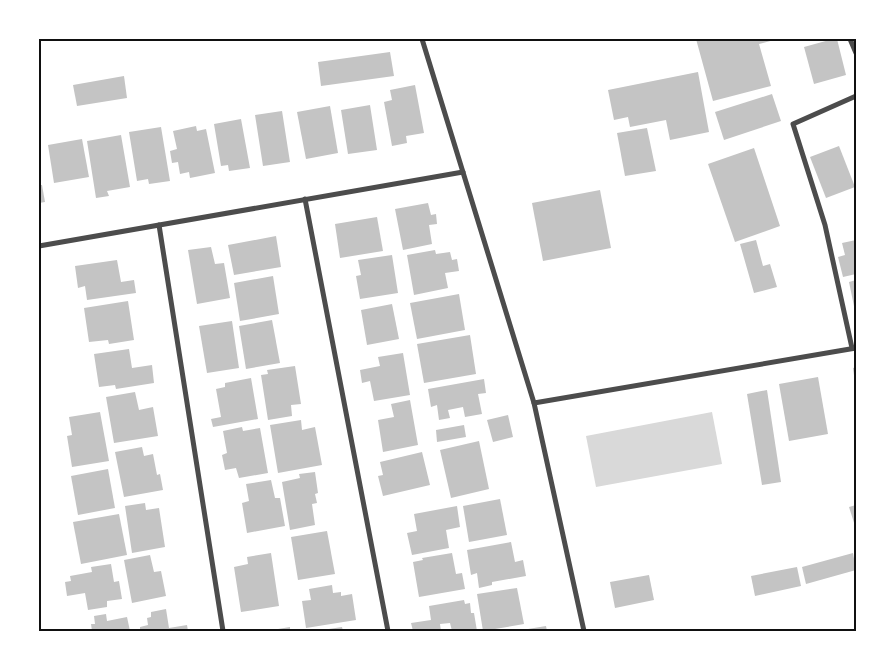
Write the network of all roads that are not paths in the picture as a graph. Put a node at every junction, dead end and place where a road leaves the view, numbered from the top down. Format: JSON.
{"nodes":[{"id":1,"x":422,"y":39,"type":"edge"},
{"id":2,"x":850,"y":39,"type":"edge"},
{"id":3,"x":856,"y":53,"type":"edge"},
{"id":4,"x":856,"y":96,"type":"edge"},
{"id":5,"x":463,"y":172,"type":"junction"},
{"id":6,"x":305,"y":200,"type":"junction"},
{"id":7,"x":159,"y":225,"type":"junction"},
{"id":8,"x":39,"y":246,"type":"edge"},
{"id":9,"x":854,"y":348,"type":"edge"},
{"id":10,"x":534,"y":403,"type":"junction"},
{"id":11,"x":223,"y":631,"type":"edge"},
{"id":12,"x":388,"y":631,"type":"edge"},
{"id":13,"x":584,"y":631,"type":"edge"}],
"edges":[{"from":1,"to":5,"type":"street"},
{"from":2,"to":3,"type":"street"},
{"from":4,"to":9,"type":"street"},
{"from":5,"to":6,"type":"street"},
{"from":5,"to":10,"type":"street"},
{"from":6,"to":7,"type":"street"},
{"from":6,"to":12,"type":"street"},
{"from":7,"to":8,"type":"street"},
{"from":7,"to":11,"type":"street"},
{"from":9,"to":10,"type":"street"},
{"from":10,"to":13,"type":"street"}]}
